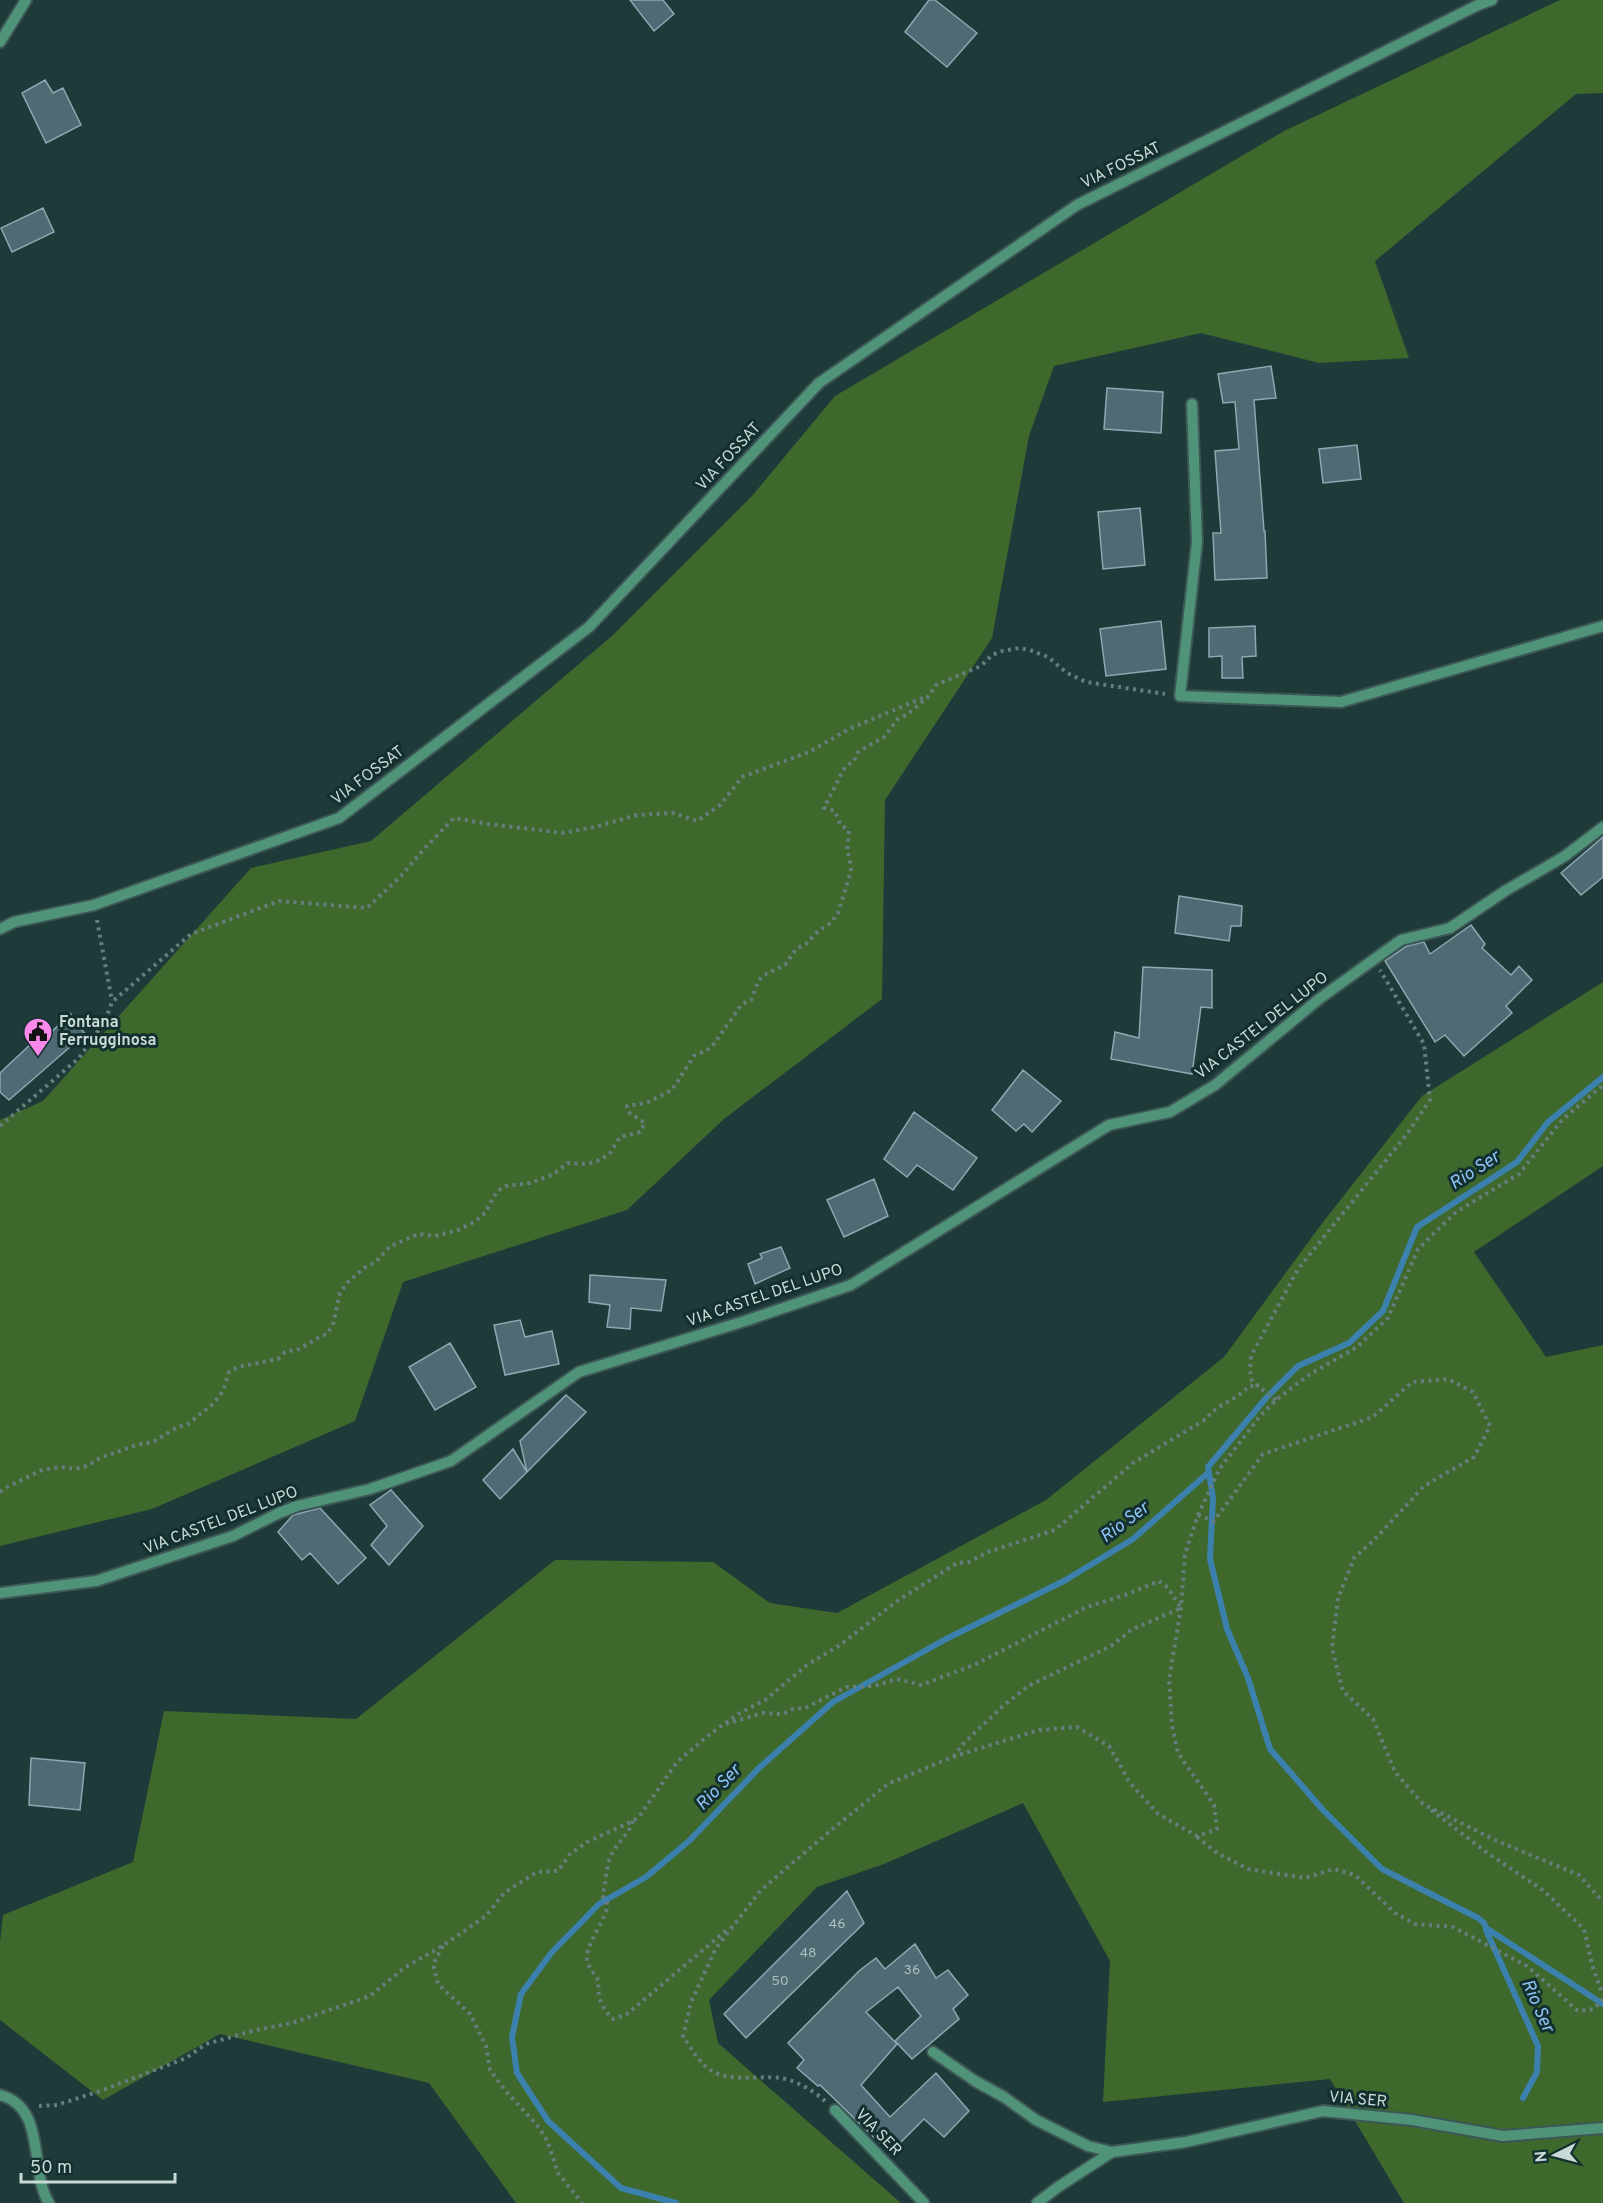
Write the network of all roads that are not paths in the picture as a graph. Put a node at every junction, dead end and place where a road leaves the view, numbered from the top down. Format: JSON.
{"nodes":[{"id":1,"x":26,"y":0,"type":"edge"},
{"id":2,"x":1492,"y":0,"type":"edge"},
{"id":3,"x":1476,"y":2,"type":"edge"},
{"id":4,"x":0,"y":42,"type":"edge"},
{"id":5,"x":1192,"y":404,"type":"dead end"},
{"id":6,"x":1603,"y":626,"type":"edge"},
{"id":7,"x":1603,"y":826,"type":"edge"},
{"id":8,"x":0,"y":928,"type":"edge"},
{"id":9,"x":0,"y":1593,"type":"edge"},
{"id":10,"x":933,"y":2052,"type":"dead end"},
{"id":11,"x":0,"y":2095,"type":"edge"},
{"id":12,"x":835,"y":2110,"type":"road end"},
{"id":13,"x":1603,"y":2128,"type":"edge"},
{"id":14,"x":1112,"y":2152,"type":"junction"},
{"id":15,"x":49,"y":2203,"type":"edge"},
{"id":16,"x":924,"y":2203,"type":"edge"},
{"id":17,"x":1037,"y":2203,"type":"edge"}],
"edges":[{"from":1,"to":4,"type":"street"},
{"from":2,"to":3,"type":"street","name":"VIA FOSSAT"},
{"from":3,"to":8,"type":"street","name":"VIA FOSSAT"},
{"from":5,"to":6,"type":"street"},
{"from":7,"to":9,"type":"street","name":"VIA CASTEL DEL LUPO"},
{"from":10,"to":14,"type":"street","name":"VIA SER"},
{"from":11,"to":15,"type":"street"},
{"from":12,"to":16,"type":"street","name":"VIA SER"},
{"from":13,"to":14,"type":"street","name":"VIA SER"},
{"from":14,"to":17,"type":"street","name":"VIA SER"}]}
